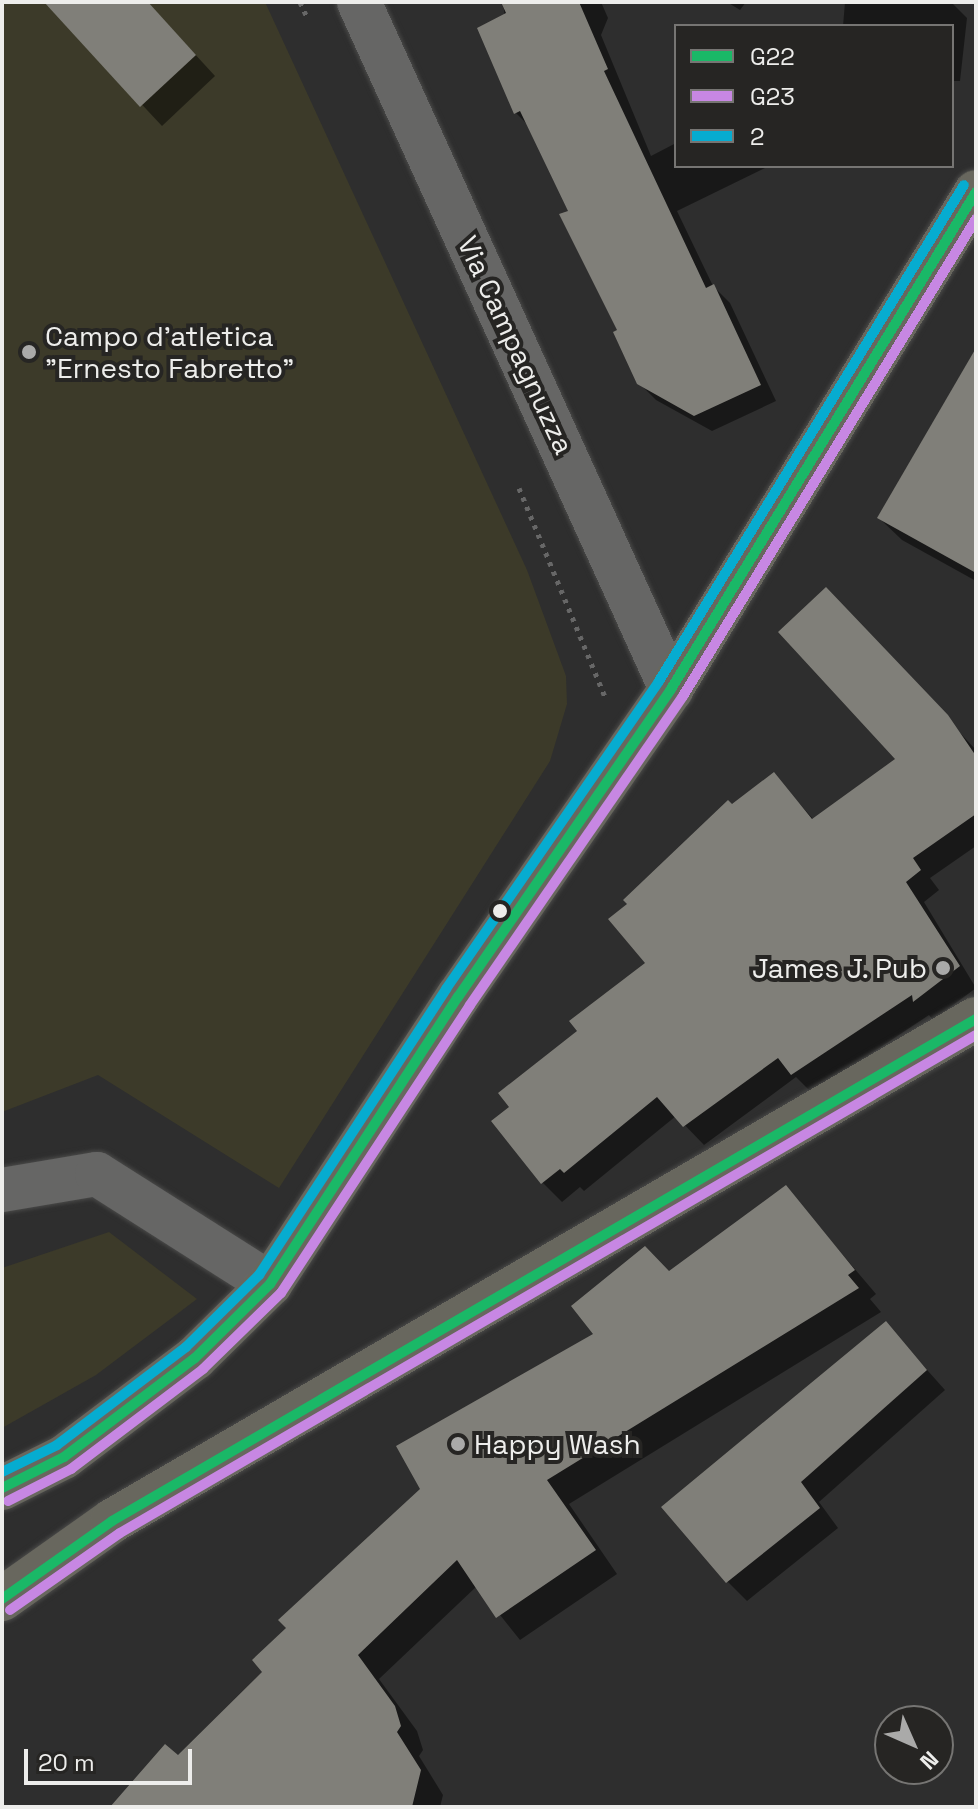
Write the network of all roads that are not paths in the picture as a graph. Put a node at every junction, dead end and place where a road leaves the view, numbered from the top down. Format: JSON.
{"nodes":[{"id":1,"x":359,"y":2,"type":"edge"},
{"id":2,"x":976,"y":192,"type":"edge"},
{"id":3,"x":671,"y":689,"type":"junction"},
{"id":4,"x":976,"y":1019,"type":"edge"},
{"id":5,"x":2,"y":1190,"type":"edge"},
{"id":6,"x":270,"y":1284,"type":"junction"},
{"id":7,"x":2,"y":1488,"type":"edge"},
{"id":8,"x":2,"y":1599,"type":"edge"}],
"edges":[{"from":1,"to":3,"type":"street","name":"Via Campagnuzza"},
{"from":2,"to":3,"type":"main road"},
{"from":3,"to":6,"type":"main road"},
{"from":4,"to":8,"type":"main road"},
{"from":5,"to":6,"type":"street"},
{"from":6,"to":7,"type":"main road"}]}
